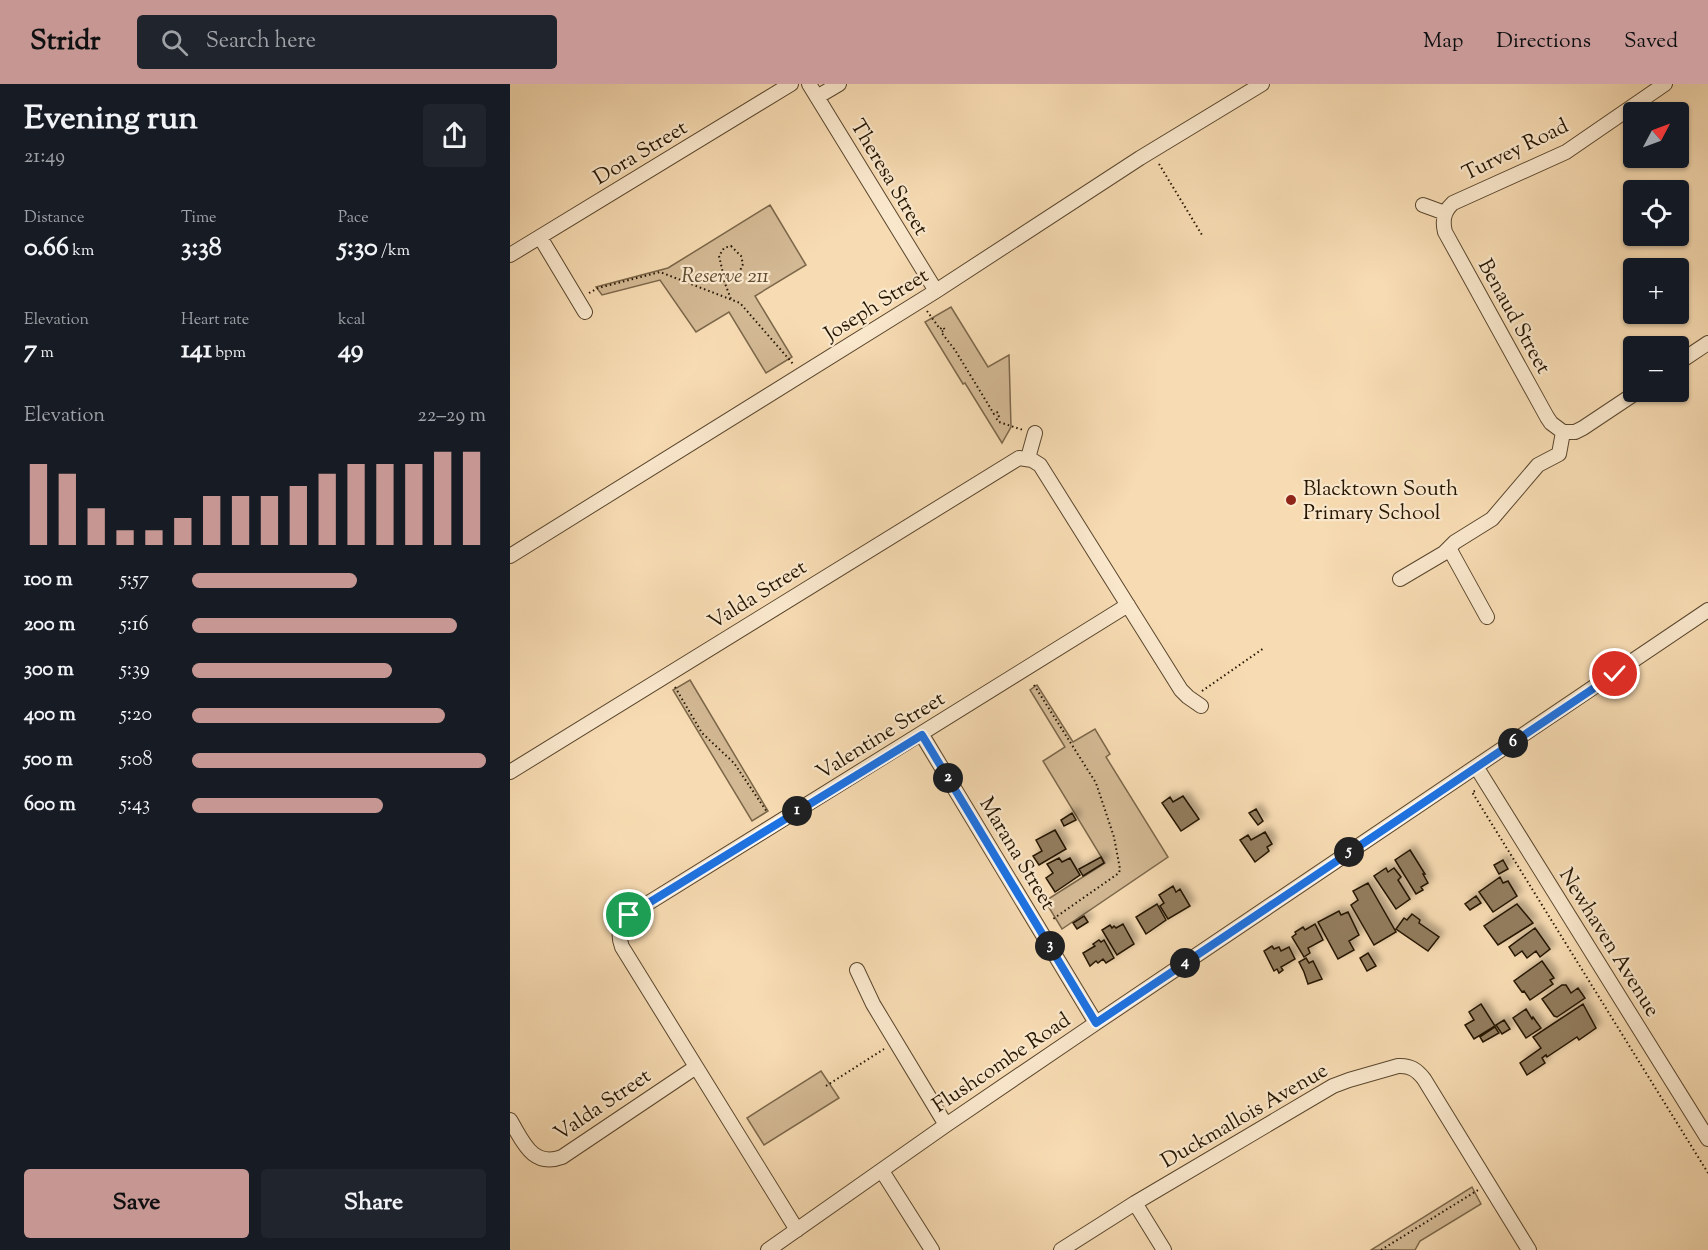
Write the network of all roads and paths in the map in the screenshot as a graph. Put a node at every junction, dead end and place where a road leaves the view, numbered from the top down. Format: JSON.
{"nodes":[{"id":1,"x":791,"y":84,"type":"edge"},
{"id":2,"x":809,"y":84,"type":"edge"},
{"id":3,"x":839,"y":84,"type":"edge"},
{"id":4,"x":1262,"y":84,"type":"edge"},
{"id":5,"x":1665,"y":84,"type":"edge"},
{"id":6,"x":817,"y":97,"type":"junction"},
{"id":7,"x":1159,"y":164,"type":"dead end"},
{"id":8,"x":1423,"y":205,"type":"dead end"},
{"id":9,"x":1445,"y":213,"type":"junction"},
{"id":10,"x":1202,"y":235,"type":"dead end"},
{"id":11,"x":540,"y":237,"type":"junction"},
{"id":12,"x":510,"y":255,"type":"edge"},
{"id":13,"x":724,"y":276,"type":"junction"},
{"id":14,"x":936,"y":291,"type":"junction"},
{"id":15,"x":577,"y":299,"type":"junction"},
{"id":16,"x":731,"y":300,"type":"junction"},
{"id":17,"x":926,"y":308,"type":"dead end"},
{"id":18,"x":585,"y":312,"type":"dead end"},
{"id":19,"x":1708,"y":343,"type":"edge"},
{"id":20,"x":1689,"y":356,"type":"edge"},
{"id":21,"x":802,"y":374,"type":"junction"},
{"id":22,"x":1623,"y":401,"type":"edge"},
{"id":23,"x":1563,"y":432,"type":"junction"},
{"id":24,"x":1035,"y":433,"type":"joint"},
{"id":25,"x":1028,"y":458,"type":"junction"},
{"id":26,"x":1449,"y":548,"type":"junction"},
{"id":27,"x":510,"y":556,"type":"edge"},
{"id":28,"x":1400,"y":579,"type":"dead end"},
{"id":29,"x":1128,"y":605,"type":"junction"},
{"id":30,"x":1708,"y":610,"type":"edge"},
{"id":31,"x":1487,"y":616,"type":"dead end"},
{"id":32,"x":1264,"y":648,"type":"dead end"},
{"id":33,"x":668,"y":674,"type":"junction"},
{"id":34,"x":1034,"y":684,"type":"dead end"},
{"id":35,"x":1197,"y":703,"type":"joint"},
{"id":36,"x":922,"y":735,"type":"junction"},
{"id":37,"x":1477,"y":768,"type":"junction"},
{"id":38,"x":510,"y":772,"type":"edge"},
{"id":39,"x":1473,"y":792,"type":"dead end"},
{"id":40,"x":775,"y":824,"type":"junction"},
{"id":41,"x":1053,"y":919,"type":"dead end"},
{"id":42,"x":857,"y":970,"type":"dead end"},
{"id":43,"x":1096,"y":1023,"type":"junction"},
{"id":44,"x":896,"y":1042,"type":"junction"},
{"id":45,"x":696,"y":1067,"type":"junction"},
{"id":46,"x":826,"y":1086,"type":"dead end"},
{"id":47,"x":510,"y":1120,"type":"edge"},
{"id":48,"x":946,"y":1125,"type":"junction"},
{"id":49,"x":1708,"y":1139,"type":"edge"},
{"id":50,"x":882,"y":1171,"type":"junction"},
{"id":51,"x":1708,"y":1173,"type":"edge"},
{"id":52,"x":1489,"y":1184,"type":"junction"},
{"id":53,"x":1135,"y":1203,"type":"junction"},
{"id":54,"x":797,"y":1230,"type":"junction"},
{"id":55,"x":768,"y":1250,"type":"edge"},
{"id":56,"x":932,"y":1250,"type":"edge"},
{"id":57,"x":1061,"y":1250,"type":"edge"},
{"id":58,"x":1164,"y":1250,"type":"edge"},
{"id":59,"x":1381,"y":1250,"type":"edge"},
{"id":60,"x":1529,"y":1250,"type":"edge"}],
"edges":[{"from":1,"to":11,"type":"street","name":"Dora Street"},
{"from":2,"to":6,"type":"street","name":"Theresa Street"},
{"from":3,"to":6,"type":"street"},
{"from":4,"to":14,"type":"street","name":"Joseph Street"},
{"from":5,"to":9,"type":"street","name":"Turvey Road"},
{"from":6,"to":14,"type":"street","name":"Theresa Street"},
{"from":7,"to":10,"type":"path"},
{"from":8,"to":9,"type":"street"},
{"from":9,"to":23,"type":"street","name":"Benaud Street"},
{"from":11,"to":12,"type":"street","name":"Dora Street"},
{"from":11,"to":15,"type":"street"},
{"from":13,"to":13,"type":"path"},
{"from":13,"to":16,"type":"path"},
{"from":14,"to":21,"type":"street","name":"Joseph Street"},
{"from":15,"to":16,"type":"path"},
{"from":15,"to":18,"type":"street"},
{"from":16,"to":21,"type":"path"},
{"from":17,"to":24,"type":"path"},
{"from":19,"to":20,"type":"street"},
{"from":21,"to":27,"type":"street","name":"Joseph Street"},
{"from":22,"to":23,"type":"street"},
{"from":23,"to":26,"type":"street"},
{"from":24,"to":25,"type":"street"},
{"from":25,"to":29,"type":"street"},
{"from":25,"to":33,"type":"street","name":"Valda Street"},
{"from":26,"to":28,"type":"street"},
{"from":26,"to":31,"type":"street"},
{"from":29,"to":35,"type":"street"},
{"from":29,"to":36,"type":"street","name":"Valentine Street"},
{"from":30,"to":37,"type":"street","name":"Flushcombe Road"},
{"from":32,"to":35,"type":"path"},
{"from":33,"to":38,"type":"street","name":"Valda Street"},
{"from":33,"to":40,"type":"path"},
{"from":34,"to":41,"type":"path"},
{"from":36,"to":40,"type":"street","name":"Valentine Street"},
{"from":36,"to":43,"type":"street","name":"Marana Street"},
{"from":37,"to":43,"type":"street","name":"Flushcombe Road"},
{"from":37,"to":49,"type":"street","name":"Newhaven Avenue"},
{"from":39,"to":51,"type":"path"},
{"from":40,"to":45,"type":"street","name":"Valentine Street"},
{"from":42,"to":44,"type":"street"},
{"from":43,"to":48,"type":"street","name":"Flushcombe Road"},
{"from":44,"to":46,"type":"path"},
{"from":44,"to":48,"type":"street"},
{"from":45,"to":47,"type":"street","name":"Valda Street"},
{"from":45,"to":54,"type":"street","name":"Valentine Street"},
{"from":48,"to":50,"type":"street","name":"Flushcombe Road"},
{"from":50,"to":54,"type":"street","name":"Flushcombe Road"},
{"from":50,"to":56,"type":"street"},
{"from":52,"to":53,"type":"street","name":"Duckmallois Avenue"},
{"from":52,"to":59,"type":"path"},
{"from":52,"to":60,"type":"street","name":"Duckmallois Avenue"},
{"from":53,"to":57,"type":"street","name":"Duckmallois Avenue"},
{"from":53,"to":58,"type":"street"},
{"from":54,"to":55,"type":"street","name":"Flushcombe Road"}]}
